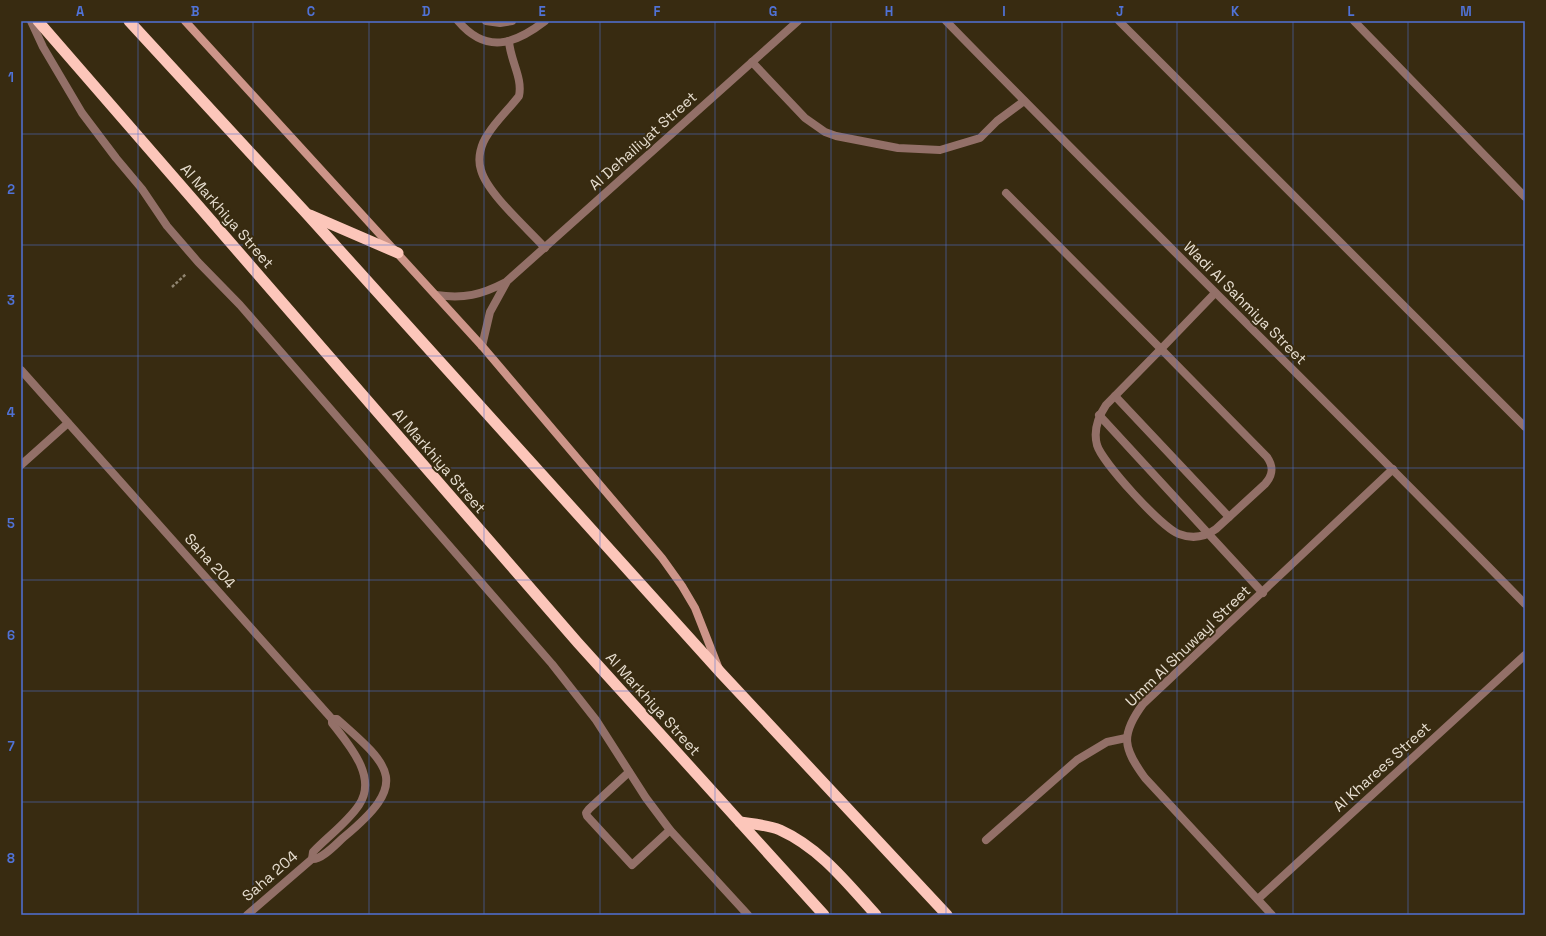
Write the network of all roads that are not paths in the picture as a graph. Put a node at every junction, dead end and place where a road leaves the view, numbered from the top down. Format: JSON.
{"nodes":[{"id":1,"x":31,"y":21,"type":"edge"},
{"id":2,"x":38,"y":21,"type":"edge"},
{"id":3,"x":129,"y":21,"type":"edge"},
{"id":4,"x":185,"y":21,"type":"edge"},
{"id":5,"x":458,"y":21,"type":"edge"},
{"id":6,"x":486,"y":21,"type":"edge"},
{"id":7,"x":512,"y":21,"type":"edge"},
{"id":8,"x":545,"y":21,"type":"edge"},
{"id":9,"x":798,"y":21,"type":"edge"},
{"id":10,"x":946,"y":21,"type":"edge"},
{"id":11,"x":1119,"y":21,"type":"edge"},
{"id":12,"x":1354,"y":21,"type":"edge"},
{"id":13,"x":509,"y":41,"type":"junction"},
{"id":14,"x":752,"y":62,"type":"junction"},
{"id":15,"x":1024,"y":101,"type":"junction"},
{"id":16,"x":1006,"y":193,"type":"dead end"},
{"id":17,"x":1525,"y":197,"type":"edge"},
{"id":18,"x":306,"y":213,"type":"junction"},
{"id":19,"x":545,"y":248,"type":"junction"},
{"id":20,"x":398,"y":253,"type":"junction"},
{"id":21,"x":506,"y":282,"type":"junction"},
{"id":22,"x":1215,"y":293,"type":"junction"},
{"id":23,"x":436,"y":294,"type":"junction"},
{"id":24,"x":482,"y":346,"type":"junction"},
{"id":25,"x":1161,"y":349,"type":"junction"},
{"id":26,"x":21,"y":370,"type":"edge"},
{"id":27,"x":1115,"y":396,"type":"junction"},
{"id":28,"x":1099,"y":415,"type":"junction"},
{"id":29,"x":68,"y":423,"type":"junction"},
{"id":30,"x":1525,"y":427,"type":"edge"},
{"id":31,"x":21,"y":465,"type":"edge"},
{"id":32,"x":1393,"y":469,"type":"junction"},
{"id":33,"x":1229,"y":518,"type":"junction"},
{"id":34,"x":1209,"y":534,"type":"junction"},
{"id":35,"x":1263,"y":594,"type":"junction"},
{"id":36,"x":1525,"y":604,"type":"edge"},
{"id":37,"x":1525,"y":655,"type":"edge"},
{"id":38,"x":721,"y":673,"type":"junction"},
{"id":39,"x":332,"y":719,"type":"junction"},
{"id":40,"x":1126,"y":738,"type":"junction"},
{"id":41,"x":629,"y":772,"type":"junction"},
{"id":42,"x":740,"y":822,"type":"junction"},
{"id":43,"x":670,"y":830,"type":"junction"},
{"id":44,"x":986,"y":840,"type":"dead end"},
{"id":45,"x":312,"y":859,"type":"junction"},
{"id":46,"x":1258,"y":899,"type":"junction"},
{"id":47,"x":247,"y":915,"type":"edge"},
{"id":48,"x":748,"y":915,"type":"edge"},
{"id":49,"x":824,"y":915,"type":"edge"},
{"id":50,"x":876,"y":915,"type":"edge"},
{"id":51,"x":947,"y":915,"type":"edge"},
{"id":52,"x":1272,"y":915,"type":"edge"}],
"edges":[{"from":1,"to":41,"type":"street"},
{"from":2,"to":42,"type":"highway","name":"Al Markhiya Street"},
{"from":3,"to":18,"type":"highway"},
{"from":4,"to":20,"type":"main road"},
{"from":5,"to":13,"type":"street"},
{"from":6,"to":7,"type":"street"},
{"from":8,"to":13,"type":"street"},
{"from":9,"to":14,"type":"street","name":"Al Dehailiyat Street"},
{"from":10,"to":15,"type":"street","name":"Wadi Al Sahmiya Street"},
{"from":11,"to":30,"type":"street"},
{"from":12,"to":17,"type":"street"},
{"from":13,"to":19,"type":"street"},
{"from":14,"to":15,"type":"street"},
{"from":14,"to":19,"type":"street","name":"Al Dehailiyat Street"},
{"from":15,"to":22,"type":"street","name":"Wadi Al Sahmiya Street"},
{"from":16,"to":25,"type":"street"},
{"from":18,"to":20,"type":"highway"},
{"from":18,"to":38,"type":"highway"},
{"from":19,"to":21,"type":"street","name":"Al Dehailiyat Street"},
{"from":20,"to":23,"type":"main road"},
{"from":21,"to":23,"type":"street","name":"Al Dehailiyat Street"},
{"from":21,"to":24,"type":"street","name":"Al Dehailiyat Street"},
{"from":22,"to":25,"type":"street"},
{"from":22,"to":32,"type":"street","name":"Wadi Al Sahmiya Street"},
{"from":23,"to":24,"type":"main road"},
{"from":24,"to":38,"type":"main road"},
{"from":25,"to":27,"type":"street"},
{"from":25,"to":33,"type":"street"},
{"from":26,"to":29,"type":"street","name":"Saha 204"},
{"from":27,"to":28,"type":"street"},
{"from":27,"to":33,"type":"street"},
{"from":28,"to":34,"type":"street"},
{"from":28,"to":34,"type":"street"},
{"from":29,"to":31,"type":"street"},
{"from":29,"to":39,"type":"street","name":"Saha 204"},
{"from":32,"to":35,"type":"street","name":"Umm Al Shuwayl Street"},
{"from":32,"to":36,"type":"street","name":"Wadi Al Sahmiya Street"},
{"from":33,"to":34,"type":"street"},
{"from":34,"to":35,"type":"street"},
{"from":35,"to":40,"type":"street","name":"Umm Al Shuwayl Street"},
{"from":37,"to":46,"type":"street","name":"Al Kharees Street"},
{"from":38,"to":51,"type":"highway"},
{"from":39,"to":45,"type":"street","name":"Saha 204"},
{"from":39,"to":45,"type":"street","name":"Saha 204"},
{"from":40,"to":44,"type":"street"},
{"from":40,"to":46,"type":"street"},
{"from":41,"to":43,"type":"street"},
{"from":41,"to":43,"type":"street"},
{"from":42,"to":49,"type":"highway","name":"Al Markhiya Street"},
{"from":42,"to":50,"type":"highway"},
{"from":43,"to":48,"type":"street"},
{"from":45,"to":47,"type":"street","name":"Saha 204"},
{"from":46,"to":52,"type":"street"}]}
